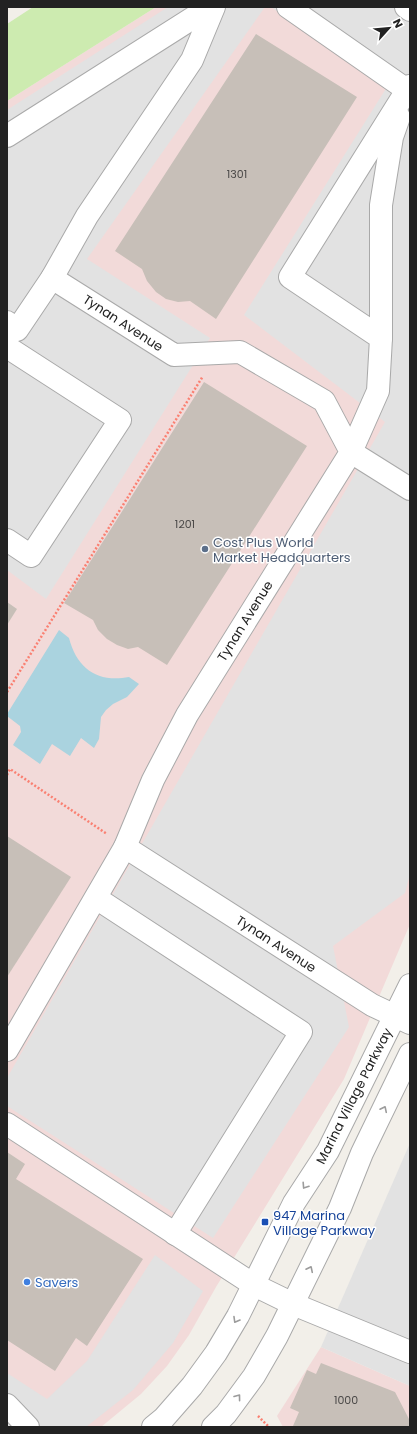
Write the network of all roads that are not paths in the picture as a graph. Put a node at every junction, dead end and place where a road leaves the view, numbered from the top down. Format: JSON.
{"nodes":[{"id":1,"x":210,"y":7,"type":"edge"},
{"id":2,"x":214,"y":7,"type":"edge"},
{"id":3,"x":288,"y":7,"type":"edge"},
{"id":4,"x":406,"y":7,"type":"edge"},
{"id":5,"x":410,"y":10,"type":"edge"},
{"id":6,"x":409,"y":88,"type":"edge"},
{"id":7,"x":7,"y":136,"type":"edge"},
{"id":8,"x":52,"y":278,"type":"junction"},
{"id":9,"x":9,"y":336,"type":"edge"},
{"id":10,"x":381,"y":338,"type":"junction"},
{"id":11,"x":351,"y":452,"type":"junction"},
{"id":12,"x":410,"y":489,"type":"edge"},
{"id":13,"x":7,"y":540,"type":"edge"},
{"id":14,"x":125,"y":847,"type":"junction"},
{"id":15,"x":96,"y":898,"type":"junction"},
{"id":16,"x":410,"y":985,"type":"edge"},
{"id":17,"x":402,"y":1019,"type":"edge"},
{"id":18,"x":7,"y":1050,"type":"edge"},
{"id":19,"x":410,"y":1054,"type":"edge"},
{"id":20,"x":7,"y":1124,"type":"edge"},
{"id":21,"x":175,"y":1234,"type":"junction"},
{"id":22,"x":254,"y":1286,"type":"junction"},
{"id":23,"x":293,"y":1304,"type":"junction"},
{"id":24,"x":410,"y":1352,"type":"edge"},
{"id":25,"x":7,"y":1405,"type":"edge"},
{"id":26,"x":28,"y":1427,"type":"edge"},
{"id":27,"x":153,"y":1427,"type":"edge"},
{"id":28,"x":213,"y":1427,"type":"edge"}],
"edges":[{"from":1,"to":7,"type":"street"},
{"from":2,"to":8,"type":"street"},
{"from":3,"to":6,"type":"street"},
{"from":4,"to":5,"type":"street"},
{"from":6,"to":10,"type":"street"},
{"from":6,"to":10,"type":"street"},
{"from":8,"to":9,"type":"street"},
{"from":8,"to":11,"type":"street","name":"Tynan Avenue"},
{"from":9,"to":13,"type":"street"},
{"from":10,"to":11,"type":"street"},
{"from":11,"to":12,"type":"street"},
{"from":11,"to":14,"type":"street","name":"Tynan Avenue"},
{"from":14,"to":15,"type":"street","name":"Tynan Avenue"},
{"from":14,"to":17,"type":"street","name":"Tynan Avenue"},
{"from":15,"to":18,"type":"street","name":"Tynan Avenue"},
{"from":15,"to":21,"type":"street"},
{"from":16,"to":17,"type":"street","name":"Marina Village Parkway"},
{"from":17,"to":22,"type":"street","name":"Marina Village Parkway","one_way":true},
{"from":23,"to":19,"type":"street","one_way":true},
{"from":20,"to":21,"type":"street"},
{"from":21,"to":22,"type":"street"},
{"from":22,"to":23,"type":"street"},
{"from":22,"to":27,"type":"street","name":"Marina Village Parkway","one_way":true},
{"from":23,"to":24,"type":"street"},
{"from":28,"to":23,"type":"street","one_way":true},
{"from":25,"to":26,"type":"street"}]}
